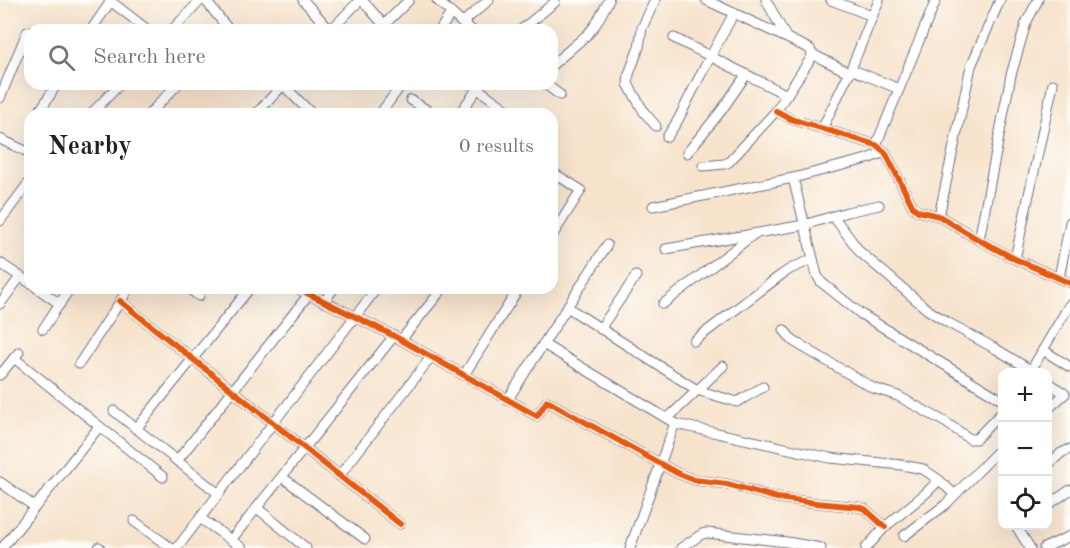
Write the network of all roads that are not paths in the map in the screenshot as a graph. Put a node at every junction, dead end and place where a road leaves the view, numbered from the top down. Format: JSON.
{"nodes":[{"id":1,"x":303,"y":0,"type":"edge"},
{"id":2,"x":361,"y":0,"type":"edge"},
{"id":3,"x":409,"y":0,"type":"edge"},
{"id":4,"x":437,"y":0,"type":"edge"},
{"id":5,"x":489,"y":0,"type":"edge"},
{"id":6,"x":609,"y":0,"type":"edge"},
{"id":7,"x":655,"y":0,"type":"edge"},
{"id":8,"x":706,"y":0,"type":"edge"},
{"id":9,"x":766,"y":0,"type":"edge"},
{"id":10,"x":831,"y":0,"type":"edge"},
{"id":11,"x":879,"y":0,"type":"edge"},
{"id":12,"x":936,"y":0,"type":"edge"},
{"id":13,"x":1000,"y":0,"type":"edge"},
{"id":14,"x":1038,"y":0,"type":"edge"},
{"id":15,"x":110,"y":1,"type":"edge"},
{"id":16,"x":207,"y":1,"type":"edge"},
{"id":17,"x":555,"y":2,"type":"dead end"},
{"id":18,"x":451,"y":13,"type":"junction"},
{"id":19,"x":734,"y":13,"type":"junction"},
{"id":20,"x":872,"y":16,"type":"junction"},
{"id":21,"x":462,"y":23,"type":"joint"},
{"id":22,"x":96,"y":24,"type":"edge"},
{"id":23,"x":140,"y":24,"type":"edge"},
{"id":24,"x":179,"y":24,"type":"edge"},
{"id":25,"x":224,"y":24,"type":"edge"},
{"id":26,"x":325,"y":24,"type":"edge"},
{"id":27,"x":337,"y":24,"type":"edge"},
{"id":28,"x":383,"y":24,"type":"edge"},
{"id":29,"x":385,"y":24,"type":"edge"},
{"id":30,"x":444,"y":24,"type":"edge"},
{"id":31,"x":528,"y":24,"type":"edge"},
{"id":32,"x":674,"y":38,"type":"dead end"},
{"id":33,"x":787,"y":38,"type":"junction"},
{"id":34,"x":24,"y":39,"type":"edge"},
{"id":35,"x":812,"y":54,"type":"junction"},
{"id":36,"x":710,"y":57,"type":"junction"},
{"id":37,"x":558,"y":60,"type":"edge"},
{"id":38,"x":850,"y":71,"type":"junction"},
{"id":39,"x":746,"y":75,"type":"junction"},
{"id":40,"x":1053,"y":84,"type":"dead end"},
{"id":41,"x":53,"y":90,"type":"edge"},
{"id":42,"x":114,"y":90,"type":"edge"},
{"id":43,"x":173,"y":90,"type":"edge"},
{"id":44,"x":278,"y":90,"type":"edge"},
{"id":45,"x":289,"y":90,"type":"edge"},
{"id":46,"x":398,"y":90,"type":"edge"},
{"id":47,"x":474,"y":90,"type":"edge"},
{"id":48,"x":481,"y":90,"type":"edge"},
{"id":49,"x":553,"y":90,"type":"edge"},
{"id":50,"x":899,"y":90,"type":"junction"},
{"id":51,"x":560,"y":95,"type":"dead end"},
{"id":52,"x":787,"y":95,"type":"junction"},
{"id":53,"x":0,"y":98,"type":"edge"},
{"id":54,"x":411,"y":100,"type":"dead end"},
{"id":55,"x":42,"y":108,"type":"edge"},
{"id":56,"x":98,"y":108,"type":"edge"},
{"id":57,"x":157,"y":108,"type":"edge"},
{"id":58,"x":261,"y":108,"type":"edge"},
{"id":59,"x":306,"y":108,"type":"edge"},
{"id":60,"x":384,"y":108,"type":"edge"},
{"id":61,"x":424,"y":108,"type":"edge"},
{"id":62,"x":463,"y":108,"type":"edge"},
{"id":63,"x":505,"y":108,"type":"edge"},
{"id":64,"x":776,"y":111,"type":"junction"},
{"id":65,"x":656,"y":126,"type":"dead end"},
{"id":66,"x":822,"y":129,"type":"junction"},
{"id":67,"x":668,"y":137,"type":"dead end"},
{"id":68,"x":0,"y":138,"type":"edge"},
{"id":69,"x":876,"y":145,"type":"junction"},
{"id":70,"x":24,"y":150,"type":"edge"},
{"id":71,"x":885,"y":152,"type":"junction"},
{"id":72,"x":687,"y":153,"type":"dead end"},
{"id":73,"x":703,"y":166,"type":"dead end"},
{"id":74,"x":558,"y":176,"type":"edge"},
{"id":75,"x":793,"y":178,"type":"junction"},
{"id":76,"x":24,"y":189,"type":"edge"},
{"id":77,"x":879,"y":205,"type":"dead end"},
{"id":78,"x":654,"y":206,"type":"dead end"},
{"id":79,"x":834,"y":216,"type":"junction"},
{"id":80,"x":939,"y":216,"type":"junction"},
{"id":81,"x":0,"y":221,"type":"edge"},
{"id":82,"x":1070,"y":222,"type":"edge"},
{"id":83,"x":804,"y":225,"type":"junction"},
{"id":84,"x":558,"y":227,"type":"edge"},
{"id":85,"x":755,"y":234,"type":"junction"},
{"id":86,"x":979,"y":240,"type":"junction"},
{"id":87,"x":607,"y":245,"type":"dead end"},
{"id":88,"x":1068,"y":245,"type":"edge"},
{"id":89,"x":666,"y":249,"type":"dead end"},
{"id":90,"x":813,"y":259,"type":"junction"},
{"id":91,"x":1015,"y":259,"type":"junction"},
{"id":92,"x":0,"y":263,"type":"edge"},
{"id":93,"x":636,"y":276,"type":"dead end"},
{"id":94,"x":20,"y":277,"type":"junction"},
{"id":95,"x":24,"y":279,"type":"edge"},
{"id":96,"x":1059,"y":279,"type":"junction"},
{"id":97,"x":1070,"y":283,"type":"edge"},
{"id":98,"x":46,"y":294,"type":"edge"},
{"id":99,"x":66,"y":294,"type":"edge"},
{"id":100,"x":125,"y":294,"type":"edge"},
{"id":101,"x":196,"y":294,"type":"edge"},
{"id":102,"x":245,"y":294,"type":"edge"},
{"id":103,"x":309,"y":294,"type":"joint"},
{"id":104,"x":330,"y":294,"type":"edge"},
{"id":105,"x":372,"y":294,"type":"edge"},
{"id":106,"x":438,"y":294,"type":"edge"},
{"id":107,"x":515,"y":294,"type":"edge"},
{"id":108,"x":199,"y":296,"type":"dead end"},
{"id":109,"x":120,"y":301,"type":"junction"},
{"id":110,"x":324,"y":302,"type":"junction"},
{"id":111,"x":0,"y":304,"type":"edge"},
{"id":112,"x":60,"y":304,"type":"junction"},
{"id":113,"x":663,"y":304,"type":"dead end"},
{"id":114,"x":1070,"y":304,"type":"edge"},
{"id":115,"x":567,"y":307,"type":"junction"},
{"id":116,"x":354,"y":316,"type":"junction"},
{"id":117,"x":44,"y":329,"type":"dead end"},
{"id":118,"x":600,"y":329,"type":"junction"},
{"id":119,"x":784,"y":330,"type":"dead end"},
{"id":120,"x":398,"y":338,"type":"junction"},
{"id":121,"x":694,"y":341,"type":"dead end"},
{"id":122,"x":543,"y":344,"type":"junction"},
{"id":123,"x":1043,"y":350,"type":"junction"},
{"id":124,"x":431,"y":357,"type":"junction"},
{"id":125,"x":193,"y":359,"type":"junction"},
{"id":126,"x":79,"y":364,"type":"dead end"},
{"id":127,"x":723,"y":366,"type":"dead end"},
{"id":128,"x":1070,"y":367,"type":"edge"},
{"id":129,"x":1025,"y":368,"type":"edge"},
{"id":130,"x":1034,"y":368,"type":"edge"},
{"id":131,"x":0,"y":375,"type":"edge"},
{"id":132,"x":464,"y":375,"type":"junction"},
{"id":133,"x":1052,"y":385,"type":"edge"},
{"id":134,"x":763,"y":387,"type":"dead end"},
{"id":135,"x":233,"y":390,"type":"junction"},
{"id":136,"x":698,"y":390,"type":"junction"},
{"id":137,"x":998,"y":398,"type":"edge"},
{"id":138,"x":508,"y":399,"type":"junction"},
{"id":139,"x":1052,"y":405,"type":"edge"},
{"id":140,"x":114,"y":411,"type":"dead end"},
{"id":141,"x":998,"y":416,"type":"edge"},
{"id":142,"x":671,"y":420,"type":"junction"},
{"id":143,"x":273,"y":422,"type":"junction"},
{"id":144,"x":99,"y":426,"type":"junction"},
{"id":145,"x":136,"y":429,"type":"junction"},
{"id":146,"x":304,"y":448,"type":"junction"},
{"id":147,"x":1070,"y":449,"type":"edge"},
{"id":148,"x":998,"y":451,"type":"edge"},
{"id":149,"x":177,"y":461,"type":"junction"},
{"id":150,"x":1052,"y":461,"type":"edge"},
{"id":151,"x":660,"y":463,"type":"junction"},
{"id":152,"x":163,"y":477,"type":"dead end"},
{"id":153,"x":282,"y":477,"type":"junction"},
{"id":154,"x":339,"y":477,"type":"junction"},
{"id":155,"x":939,"y":480,"type":"junction"},
{"id":156,"x":0,"y":482,"type":"edge"},
{"id":157,"x":1070,"y":490,"type":"edge"},
{"id":158,"x":219,"y":494,"type":"junction"},
{"id":159,"x":954,"y":495,"type":"junction"},
{"id":160,"x":1052,"y":502,"type":"edge"},
{"id":161,"x":35,"y":507,"type":"junction"},
{"id":162,"x":257,"y":508,"type":"junction"},
{"id":163,"x":200,"y":518,"type":"junction"},
{"id":164,"x":134,"y":521,"type":"dead end"},
{"id":165,"x":400,"y":524,"type":"dead end"},
{"id":166,"x":885,"y":527,"type":"junction"},
{"id":167,"x":1019,"y":530,"type":"edge"},
{"id":168,"x":904,"y":536,"type":"dead end"},
{"id":169,"x":1070,"y":536,"type":"edge"},
{"id":170,"x":365,"y":539,"type":"dead end"},
{"id":171,"x":231,"y":540,"type":"junction"},
{"id":172,"x":774,"y":544,"type":"edge"},
{"id":173,"x":2,"y":547,"type":"edge"},
{"id":174,"x":171,"y":548,"type":"edge"},
{"id":175,"x":177,"y":548,"type":"edge"},
{"id":176,"x":242,"y":548,"type":"edge"},
{"id":177,"x":306,"y":548,"type":"edge"},
{"id":178,"x":630,"y":548,"type":"edge"},
{"id":179,"x":681,"y":548,"type":"edge"},
{"id":180,"x":821,"y":548,"type":"edge"},
{"id":181,"x":866,"y":548,"type":"edge"},
{"id":182,"x":1030,"y":548,"type":"edge"},
{"id":183,"x":1044,"y":548,"type":"edge"}],
"edges":[{"from":1,"to":26,"type":"street"},
{"from":2,"to":27,"type":"street"},
{"from":2,"to":28,"type":"street"},
{"from":3,"to":29,"type":"street"},
{"from":4,"to":18,"type":"street"},
{"from":5,"to":21,"type":"street"},
{"from":6,"to":37,"type":"street"},
{"from":7,"to":65,"type":"street"},
{"from":8,"to":19,"type":"street"},
{"from":9,"to":33,"type":"street"},
{"from":10,"to":20,"type":"street"},
{"from":11,"to":20,"type":"street"},
{"from":12,"to":50,"type":"street"},
{"from":13,"to":80,"type":"street"},
{"from":14,"to":86,"type":"street"},
{"from":15,"to":22,"type":"street"},
{"from":15,"to":23,"type":"street"},
{"from":16,"to":24,"type":"street"},
{"from":16,"to":25,"type":"street"},
{"from":17,"to":31,"type":"street"},
{"from":18,"to":21,"type":"street"},
{"from":18,"to":30,"type":"street"},
{"from":19,"to":33,"type":"street"},
{"from":19,"to":36,"type":"street"},
{"from":20,"to":38,"type":"street"},
{"from":32,"to":36,"type":"street"},
{"from":33,"to":35,"type":"street"},
{"from":34,"to":53,"type":"street"},
{"from":35,"to":38,"type":"street"},
{"from":35,"to":52,"type":"street"},
{"from":36,"to":39,"type":"street"},
{"from":36,"to":67,"type":"street"},
{"from":38,"to":50,"type":"street"},
{"from":38,"to":66,"type":"street"},
{"from":39,"to":52,"type":"street"},
{"from":39,"to":72,"type":"street"},
{"from":40,"to":91,"type":"street"},
{"from":41,"to":55,"type":"street"},
{"from":42,"to":56,"type":"street"},
{"from":43,"to":57,"type":"street"},
{"from":44,"to":58,"type":"street"},
{"from":45,"to":59,"type":"street"},
{"from":46,"to":60,"type":"street"},
{"from":47,"to":62,"type":"street"},
{"from":48,"to":63,"type":"street"},
{"from":49,"to":51,"type":"street"},
{"from":50,"to":69,"type":"street"},
{"from":52,"to":64,"type":"street"},
{"from":54,"to":61,"type":"street"},
{"from":64,"to":66,"type":"street"},
{"from":64,"to":73,"type":"street"},
{"from":66,"to":69,"type":"street"},
{"from":68,"to":70,"type":"street"},
{"from":69,"to":71,"type":"street"},
{"from":71,"to":75,"type":"street"},
{"from":71,"to":80,"type":"street"},
{"from":74,"to":84,"type":"street"},
{"from":75,"to":78,"type":"street"},
{"from":75,"to":83,"type":"street"},
{"from":76,"to":81,"type":"street"},
{"from":77,"to":79,"type":"street"},
{"from":79,"to":83,"type":"street"},
{"from":79,"to":129,"type":"street"},
{"from":80,"to":86,"type":"street"},
{"from":82,"to":88,"type":"street"},
{"from":83,"to":85,"type":"street"},
{"from":83,"to":90,"type":"street"},
{"from":85,"to":89,"type":"street"},
{"from":85,"to":113,"type":"street"},
{"from":86,"to":91,"type":"street"},
{"from":87,"to":115,"type":"street"},
{"from":88,"to":96,"type":"street"},
{"from":90,"to":121,"type":"street"},
{"from":90,"to":137,"type":"street"},
{"from":91,"to":96,"type":"street"},
{"from":92,"to":94,"type":"street"},
{"from":93,"to":118,"type":"street"},
{"from":94,"to":95,"type":"street"},
{"from":94,"to":111,"type":"street"},
{"from":96,"to":97,"type":"street"},
{"from":98,"to":112,"type":"street"},
{"from":99,"to":112,"type":"street"},
{"from":100,"to":109,"type":"street"},
{"from":101,"to":108,"type":"street"},
{"from":102,"to":125,"type":"street"},
{"from":103,"to":110,"type":"street"},
{"from":103,"to":135,"type":"street"},
{"from":104,"to":110,"type":"street"},
{"from":105,"to":116,"type":"street"},
{"from":106,"to":120,"type":"street"},
{"from":107,"to":132,"type":"street"},
{"from":109,"to":125,"type":"street"},
{"from":109,"to":126,"type":"street"},
{"from":110,"to":116,"type":"street"},
{"from":112,"to":117,"type":"street"},
{"from":114,"to":123,"type":"street"},
{"from":115,"to":118,"type":"street"},
{"from":115,"to":122,"type":"street"},
{"from":116,"to":120,"type":"street"},
{"from":116,"to":143,"type":"street"},
{"from":118,"to":136,"type":"street"},
{"from":119,"to":141,"type":"street"},
{"from":120,"to":124,"type":"street"},
{"from":120,"to":146,"type":"street"},
{"from":122,"to":138,"type":"street"},
{"from":122,"to":142,"type":"street"},
{"from":123,"to":128,"type":"street"},
{"from":123,"to":130,"type":"street"},
{"from":124,"to":132,"type":"street"},
{"from":124,"to":154,"type":"street"},
{"from":125,"to":135,"type":"street"},
{"from":125,"to":145,"type":"street"},
{"from":127,"to":136,"type":"street"},
{"from":131,"to":144,"type":"street"},
{"from":132,"to":138,"type":"street"},
{"from":133,"to":139,"type":"street"},
{"from":134,"to":136,"type":"street"},
{"from":135,"to":143,"type":"street"},
{"from":135,"to":149,"type":"street"},
{"from":136,"to":142,"type":"street"},
{"from":138,"to":151,"type":"street"},
{"from":140,"to":145,"type":"street"},
{"from":142,"to":151,"type":"street"},
{"from":142,"to":155,"type":"street"},
{"from":143,"to":146,"type":"street"},
{"from":143,"to":158,"type":"street"},
{"from":144,"to":152,"type":"street"},
{"from":144,"to":161,"type":"street"},
{"from":145,"to":149,"type":"street"},
{"from":146,"to":153,"type":"street"},
{"from":146,"to":154,"type":"street"},
{"from":147,"to":150,"type":"street"},
{"from":148,"to":159,"type":"street"},
{"from":149,"to":158,"type":"street"},
{"from":151,"to":166,"type":"street"},
{"from":151,"to":178,"type":"street"},
{"from":153,"to":162,"type":"street"},
{"from":153,"to":170,"type":"street"},
{"from":154,"to":165,"type":"street"},
{"from":155,"to":159,"type":"street"},
{"from":155,"to":166,"type":"street"},
{"from":156,"to":161,"type":"street"},
{"from":157,"to":160,"type":"street"},
{"from":158,"to":163,"type":"street"},
{"from":159,"to":168,"type":"street"},
{"from":161,"to":173,"type":"street"},
{"from":162,"to":171,"type":"street"},
{"from":162,"to":177,"type":"street"},
{"from":163,"to":171,"type":"street"},
{"from":163,"to":175,"type":"street"},
{"from":164,"to":174,"type":"street"},
{"from":166,"to":181,"type":"street"},
{"from":167,"to":182,"type":"street"},
{"from":169,"to":183,"type":"street"},
{"from":171,"to":176,"type":"street"},
{"from":172,"to":179,"type":"street"},
{"from":172,"to":180,"type":"street"}]}
